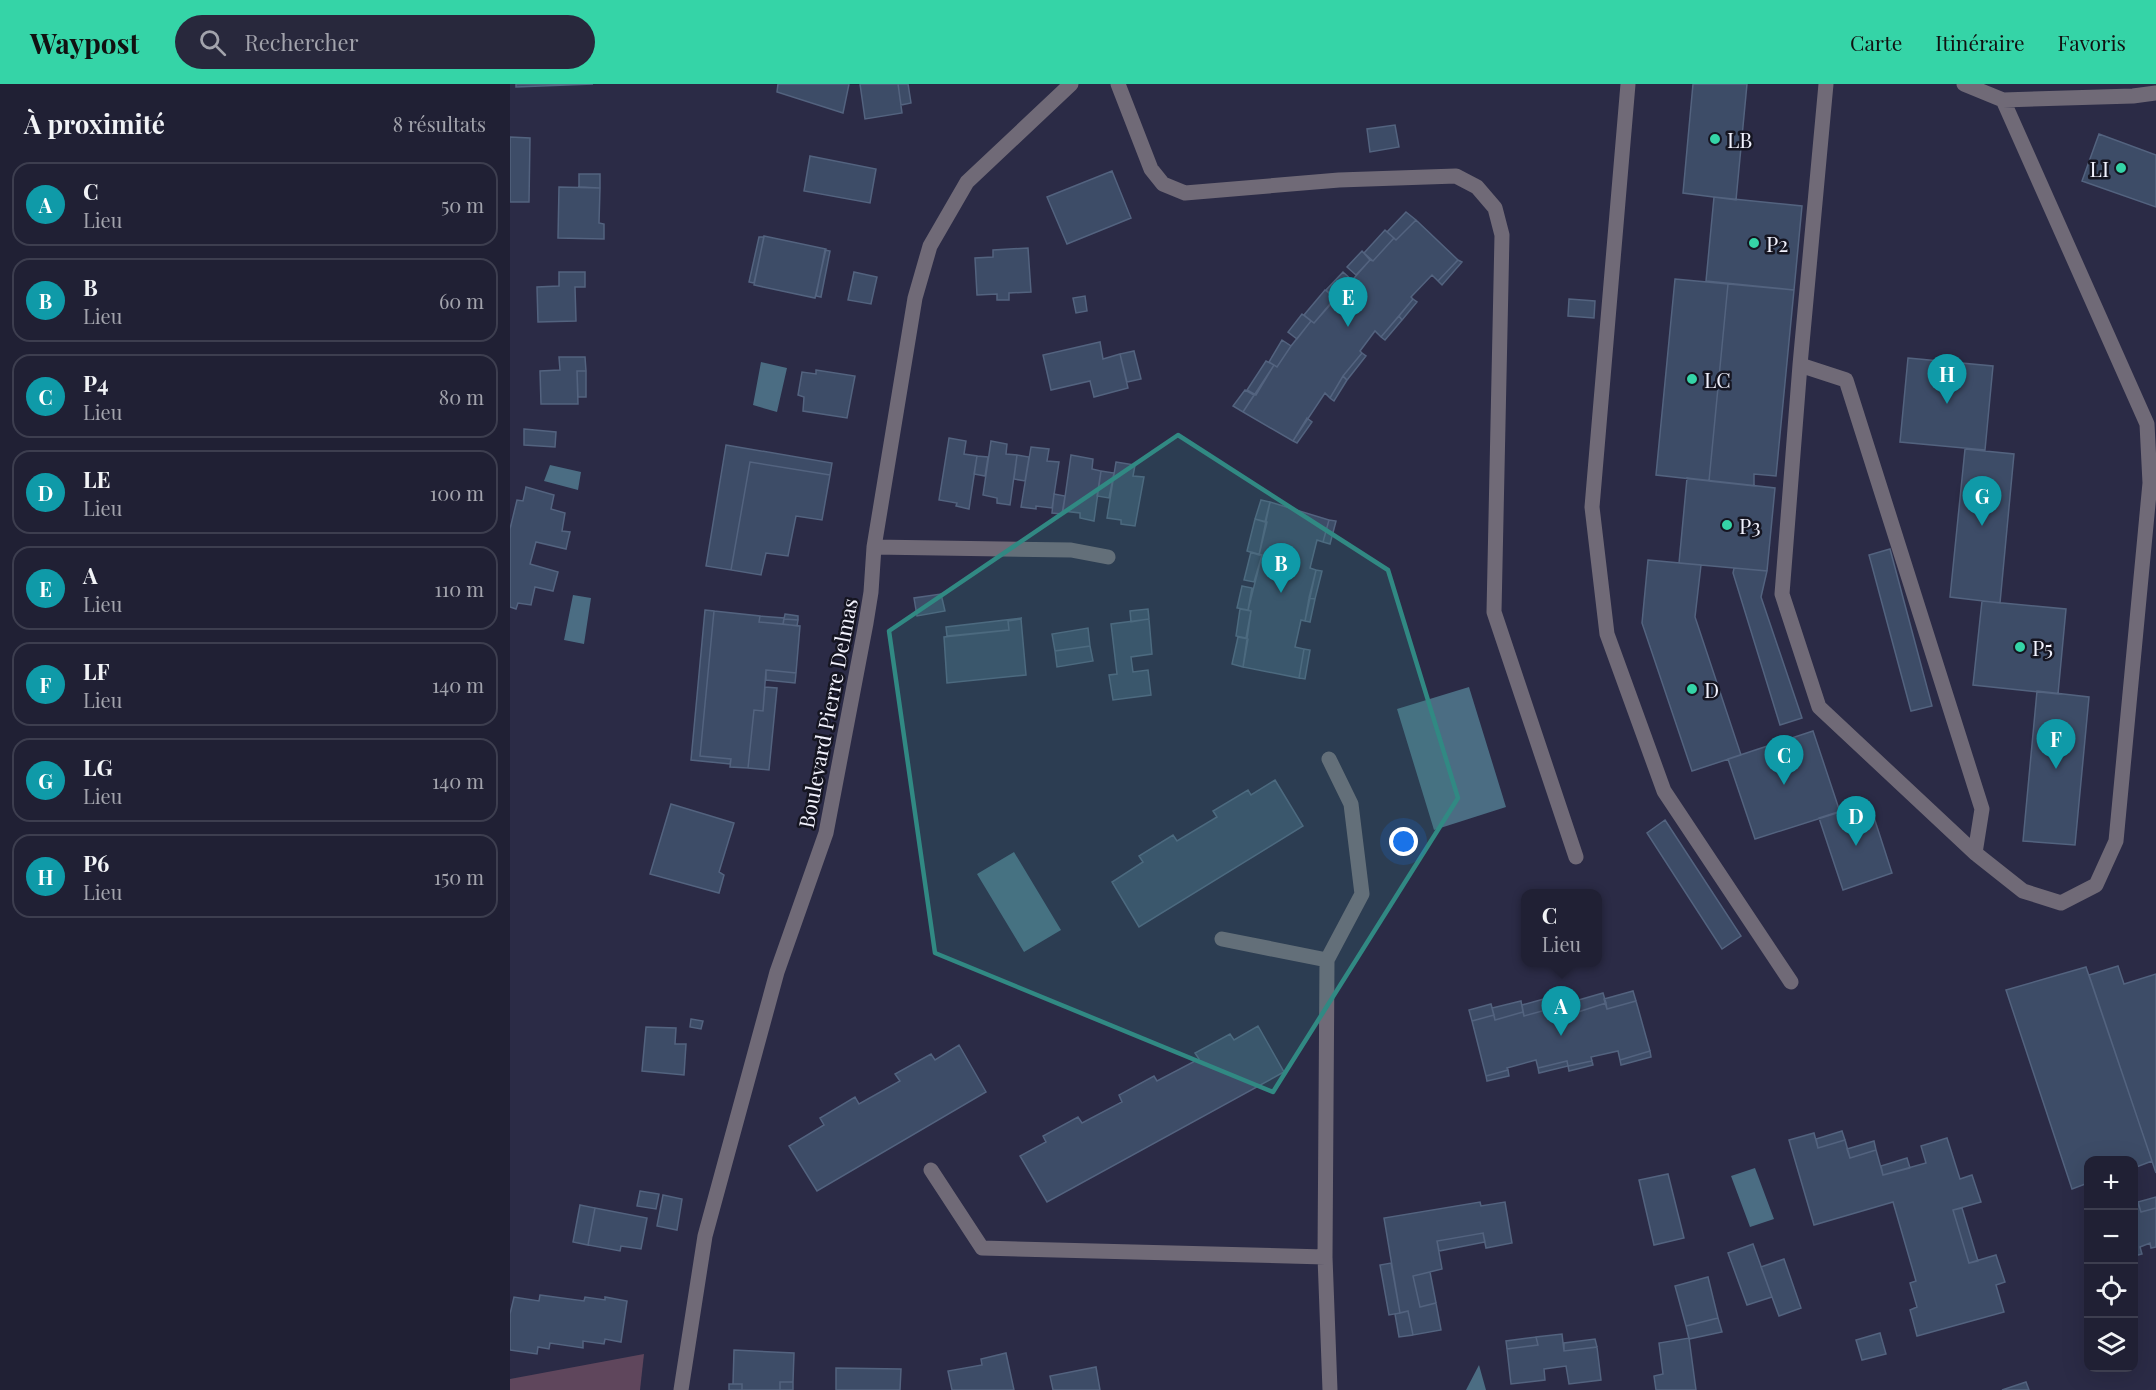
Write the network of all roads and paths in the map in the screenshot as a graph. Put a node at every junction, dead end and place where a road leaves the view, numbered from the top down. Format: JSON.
{"nodes":[{"id":1,"x":1071,"y":84,"type":"edge"},
{"id":2,"x":1118,"y":84,"type":"edge"},
{"id":3,"x":1628,"y":84,"type":"edge"},
{"id":4,"x":1826,"y":84,"type":"edge"},
{"id":5,"x":1964,"y":84,"type":"edge"},
{"id":6,"x":2156,"y":93,"type":"edge"},
{"id":7,"x":2003,"y":100,"type":"junction"},
{"id":8,"x":1800,"y":365,"type":"junction"},
{"id":9,"x":874,"y":547,"type":"junction"},
{"id":10,"x":1108,"y":557,"type":"dead end"},
{"id":11,"x":1329,"y":759,"type":"dead end"},
{"id":12,"x":1975,"y":853,"type":"junction"},
{"id":13,"x":1576,"y":857,"type":"dead end"},
{"id":14,"x":1222,"y":939,"type":"dead end"},
{"id":15,"x":1327,"y":960,"type":"junction"},
{"id":16,"x":1791,"y":982,"type":"dead end"},
{"id":17,"x":931,"y":1170,"type":"dead end"},
{"id":18,"x":1325,"y":1257,"type":"junction"},
{"id":19,"x":681,"y":1390,"type":"edge"},
{"id":20,"x":1330,"y":1390,"type":"edge"}],
"edges":[{"from":1,"to":9,"type":"street","name":"Boulevard Pierre Delmas"},
{"from":2,"to":13,"type":"street"},
{"from":3,"to":16,"type":"street"},
{"from":4,"to":8,"type":"street"},
{"from":5,"to":7,"type":"street"},
{"from":6,"to":7,"type":"street"},
{"from":7,"to":12,"type":"street"},
{"from":8,"to":12,"type":"street"},
{"from":8,"to":12,"type":"street"},
{"from":9,"to":10,"type":"street"},
{"from":9,"to":19,"type":"street","name":"Boulevard Pierre Delmas"},
{"from":11,"to":15,"type":"street"},
{"from":14,"to":15,"type":"street"},
{"from":15,"to":18,"type":"street"},
{"from":17,"to":18,"type":"street"},
{"from":18,"to":20,"type":"street"}]}
